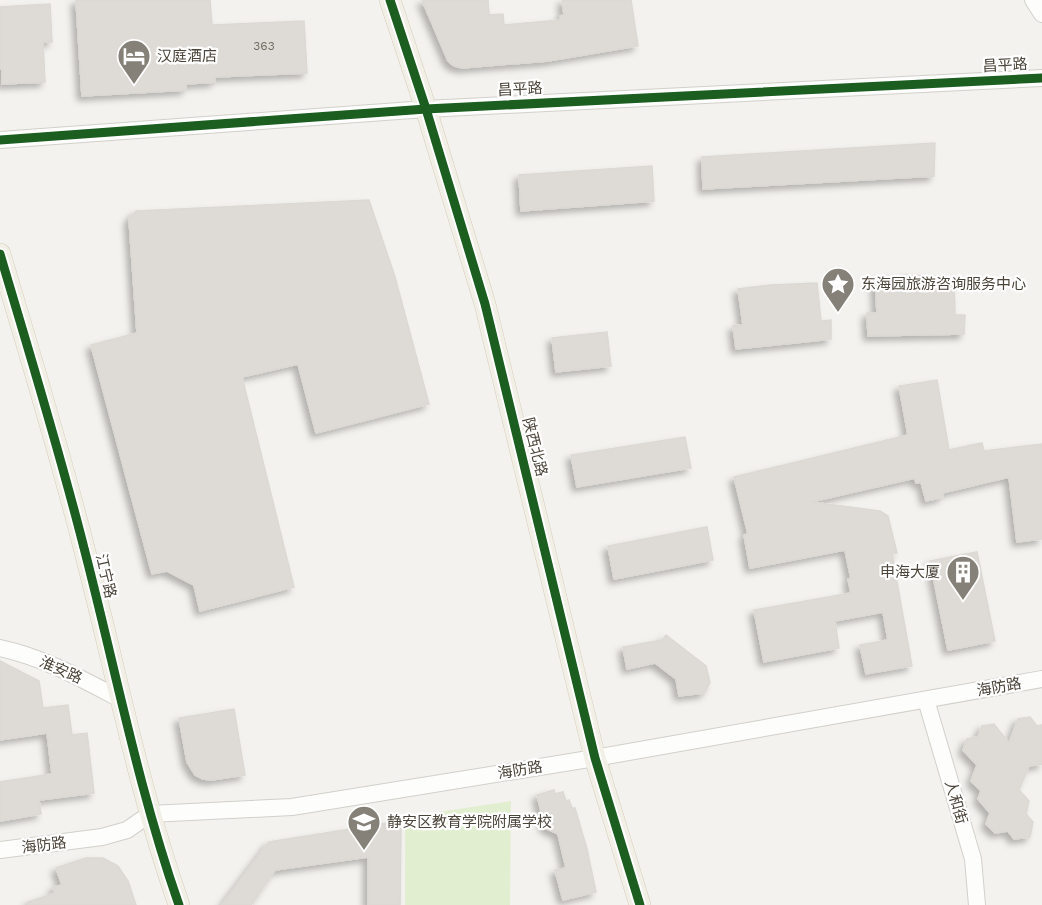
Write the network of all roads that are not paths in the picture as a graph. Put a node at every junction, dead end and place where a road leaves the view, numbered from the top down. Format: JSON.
{"nodes":[{"id":1,"x":390,"y":0,"type":"edge"},
{"id":2,"x":1034,"y":0,"type":"edge"},
{"id":3,"x":1042,"y":14,"type":"edge"},
{"id":4,"x":1042,"y":78,"type":"edge"},
{"id":5,"x":426,"y":109,"type":"junction"},
{"id":6,"x":0,"y":140,"type":"edge"},
{"id":7,"x":0,"y":254,"type":"edge"},
{"id":8,"x":0,"y":648,"type":"edge"},
{"id":9,"x":1042,"y":680,"type":"edge"},
{"id":10,"x":120,"y":699,"type":"junction"},
{"id":11,"x":926,"y":700,"type":"junction"},
{"id":12,"x":595,"y":758,"type":"junction"},
{"id":13,"x":150,"y":814,"type":"junction"},
{"id":14,"x":0,"y":850,"type":"edge"},
{"id":15,"x":178,"y":905,"type":"edge"},
{"id":16,"x":640,"y":905,"type":"edge"},
{"id":17,"x":977,"y":905,"type":"edge"}],
"edges":[{"from":1,"to":5,"type":"main road","name":"陕西北路"},
{"from":2,"to":3,"type":"street"},
{"from":4,"to":5,"type":"street","name":"昌平路"},
{"from":5,"to":6,"type":"street","name":"昌平路"},
{"from":5,"to":12,"type":"main road","name":"陕西北路"},
{"from":7,"to":10,"type":"main road","name":"江宁路"},
{"from":8,"to":10,"type":"street","name":"淮安路"},
{"from":9,"to":11,"type":"street","name":"海防路"},
{"from":10,"to":13,"type":"main road","name":"江宁路"},
{"from":11,"to":12,"type":"street","name":"海防路"},
{"from":11,"to":17,"type":"street","name":"人和街"},
{"from":12,"to":13,"type":"street","name":"海防路"},
{"from":12,"to":16,"type":"main road","name":"陕西北路"},
{"from":13,"to":14,"type":"street","name":"海防路"},
{"from":13,"to":15,"type":"main road","name":"江宁路"}]}
